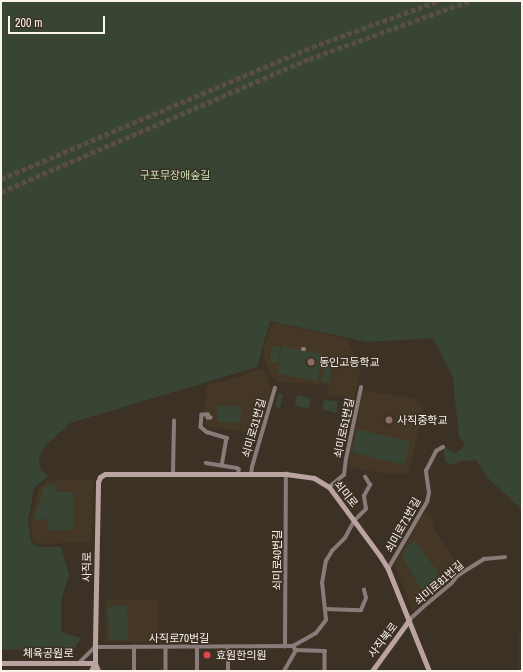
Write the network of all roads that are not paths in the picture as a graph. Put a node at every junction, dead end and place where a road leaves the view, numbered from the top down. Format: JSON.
{"nodes":[{"id":1,"x":275,"y":388,"type":"dead end"},
{"id":2,"x":361,"y":388,"type":"dead end"},
{"id":3,"x":211,"y":418,"type":"dead end"},
{"id":4,"x":174,"y":421,"type":"dead end"},
{"id":5,"x":443,"y":447,"type":"dead end"},
{"id":6,"x":206,"y":463,"type":"dead end"},
{"id":7,"x":222,"y":465,"type":"junction"},
{"id":8,"x":105,"y":474,"type":"joint"},
{"id":9,"x":173,"y":474,"type":"junction"},
{"id":10,"x":239,"y":474,"type":"junction"},
{"id":11,"x":251,"y":474,"type":"junction"},
{"id":12,"x":286,"y":474,"type":"junction"},
{"id":13,"x":364,"y":477,"type":"dead end"},
{"id":14,"x":329,"y":488,"type":"junction"},
{"id":15,"x":354,"y":520,"type":"junction"},
{"id":16,"x":505,"y":557,"type":"dead end"},
{"id":17,"x":388,"y":569,"type":"junction"},
{"id":18,"x":364,"y":590,"type":"dead end"},
{"id":19,"x":325,"y":609,"type":"junction"},
{"id":20,"x":410,"y":620,"type":"junction"},
{"id":21,"x":285,"y":646,"type":"junction"},
{"id":22,"x":293,"y":646,"type":"junction"},
{"id":23,"x":95,"y":647,"type":"junction"},
{"id":24,"x":134,"y":647,"type":"junction"},
{"id":25,"x":166,"y":647,"type":"junction"},
{"id":26,"x":198,"y":647,"type":"junction"},
{"id":27,"x":228,"y":647,"type":"junction"},
{"id":28,"x":296,"y":650,"type":"junction"},
{"id":29,"x":1,"y":663,"type":"edge"},
{"id":30,"x":79,"y":663,"type":"junction"},
{"id":31,"x":95,"y":663,"type":"junction"},
{"id":32,"x":92,"y":671,"type":"edge"},
{"id":33,"x":98,"y":671,"type":"edge"},
{"id":34,"x":134,"y":671,"type":"edge"},
{"id":35,"x":166,"y":671,"type":"edge"},
{"id":36,"x":197,"y":671,"type":"edge"},
{"id":37,"x":228,"y":671,"type":"edge"},
{"id":38,"x":284,"y":671,"type":"edge"},
{"id":39,"x":325,"y":671,"type":"edge"},
{"id":40,"x":372,"y":671,"type":"edge"},
{"id":41,"x":429,"y":671,"type":"edge"}],
"edges":[{"from":1,"to":11,"type":"street","name":"쇠미로31번길"},
{"from":2,"to":14,"type":"street","name":"쇠미로51번길"},
{"from":3,"to":7,"type":"street"},
{"from":4,"to":9,"type":"street"},
{"from":5,"to":17,"type":"street","name":"쇠미로71번길"},
{"from":6,"to":7,"type":"street"},
{"from":7,"to":10,"type":"street"},
{"from":8,"to":9,"type":"main road","name":"쇠미로"},
{"from":8,"to":23,"type":"main road","name":"사직로"},
{"from":9,"to":10,"type":"main road","name":"쇠미로"},
{"from":10,"to":11,"type":"main road","name":"쇠미로"},
{"from":11,"to":12,"type":"main road","name":"쇠미로"},
{"from":12,"to":14,"type":"main road","name":"쇠미로"},
{"from":12,"to":21,"type":"street","name":"쇠미로40번길"},
{"from":13,"to":15,"type":"street"},
{"from":14,"to":15,"type":"main road","name":"쇠미로"},
{"from":15,"to":17,"type":"main road","name":"쇠미로"},
{"from":15,"to":19,"type":"street"},
{"from":16,"to":20,"type":"street","name":"쇠미로81번길"},
{"from":17,"to":20,"type":"main road","name":"쇠미로"},
{"from":18,"to":19,"type":"street"},
{"from":19,"to":22,"type":"street"},
{"from":20,"to":40,"type":"main road","name":"사직북로"},
{"from":20,"to":41,"type":"main road","name":"쇠미로"},
{"from":21,"to":22,"type":"street","name":"사직로70번길"},
{"from":21,"to":27,"type":"street","name":"사직로70번길"},
{"from":22,"to":28,"type":"street"},
{"from":23,"to":24,"type":"street","name":"사직로70번길"},
{"from":23,"to":30,"type":"street"},
{"from":23,"to":31,"type":"main road","name":"사직로"},
{"from":24,"to":25,"type":"street","name":"사직로70번길"},
{"from":24,"to":34,"type":"street"},
{"from":25,"to":26,"type":"street","name":"사직로70번길"},
{"from":25,"to":35,"type":"street"},
{"from":26,"to":27,"type":"street","name":"사직로70번길"},
{"from":26,"to":36,"type":"street"},
{"from":27,"to":37,"type":"street"},
{"from":28,"to":38,"type":"street"},
{"from":28,"to":39,"type":"street"},
{"from":29,"to":30,"type":"main road","name":"체육공원로"},
{"from":30,"to":31,"type":"main road","name":"체육공원로"},
{"from":31,"to":32,"type":"main road","name":"사직로"},
{"from":31,"to":33,"type":"main road","name":"사직로"}]}
